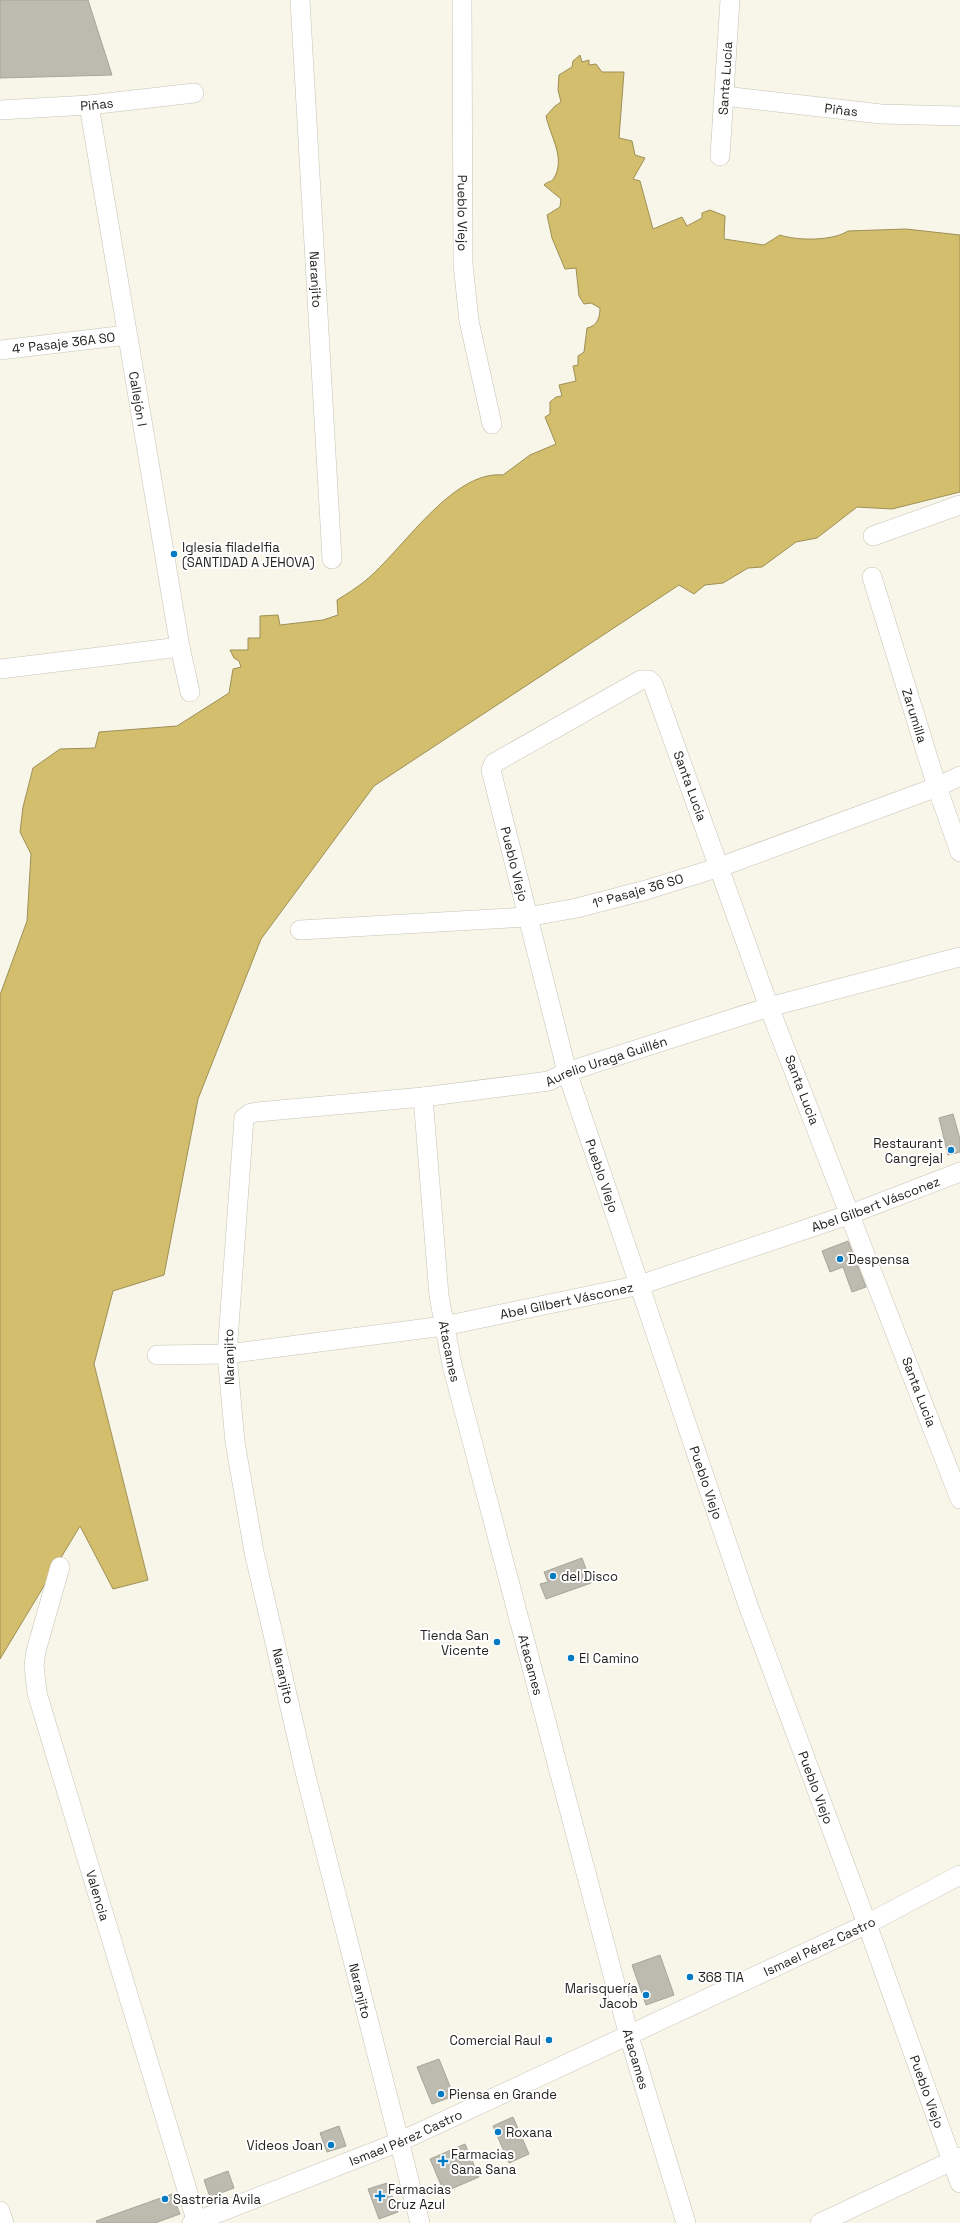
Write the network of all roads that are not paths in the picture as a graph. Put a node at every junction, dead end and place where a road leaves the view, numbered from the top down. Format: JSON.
{"nodes":[{"id":1,"x":300,"y":0,"type":"edge"},
{"id":2,"x":462,"y":0,"type":"edge"},
{"id":3,"x":730,"y":0,"type":"edge"},
{"id":4,"x":194,"y":93,"type":"dead end"},
{"id":5,"x":724,"y":96,"type":"junction"},
{"id":6,"x":89,"y":105,"type":"junction"},
{"id":7,"x":0,"y":110,"type":"edge"},
{"id":8,"x":960,"y":116,"type":"edge"},
{"id":9,"x":720,"y":156,"type":"dead end"},
{"id":10,"x":127,"y":334,"type":"junction"},
{"id":11,"x":0,"y":350,"type":"edge"},
{"id":12,"x":492,"y":424,"type":"dead end"},
{"id":13,"x":960,"y":505,"type":"edge"},
{"id":14,"x":873,"y":536,"type":"dead end"},
{"id":15,"x":332,"y":559,"type":"dead end"},
{"id":16,"x":872,"y":577,"type":"dead end"},
{"id":17,"x":180,"y":647,"type":"junction"},
{"id":18,"x":0,"y":669,"type":"edge"},
{"id":19,"x":649,"y":680,"type":"joint"},
{"id":20,"x":190,"y":692,"type":"dead end"},
{"id":21,"x":960,"y":776,"type":"edge"},
{"id":22,"x":937,"y":787,"type":"junction"},
{"id":23,"x":960,"y":852,"type":"edge"},
{"id":24,"x":720,"y":867,"type":"junction"},
{"id":25,"x":528,"y":917,"type":"junction"},
{"id":26,"x":300,"y":930,"type":"dead end"},
{"id":27,"x":960,"y":957,"type":"edge"},
{"id":28,"x":770,"y":1007,"type":"junction"},
{"id":29,"x":567,"y":1072,"type":"junction"},
{"id":30,"x":423,"y":1097,"type":"junction"},
{"id":31,"x":244,"y":1118,"type":"joint"},
{"id":32,"x":960,"y":1172,"type":"edge"},
{"id":33,"x":851,"y":1214,"type":"junction"},
{"id":34,"x":640,"y":1285,"type":"junction"},
{"id":35,"x":444,"y":1326,"type":"junction"},
{"id":36,"x":227,"y":1354,"type":"junction"},
{"id":37,"x":157,"y":1355,"type":"dead end"},
{"id":38,"x":960,"y":1499,"type":"edge"},
{"id":39,"x":60,"y":1567,"type":"dead end"},
{"id":40,"x":960,"y":1875,"type":"edge"},
{"id":41,"x":867,"y":1924,"type":"junction"},
{"id":42,"x":629,"y":2036,"type":"junction"},
{"id":43,"x":399,"y":2142,"type":"junction"},
{"id":44,"x":956,"y":2159,"type":"edge"},
{"id":45,"x":960,"y":2183,"type":"edge"},
{"id":46,"x":0,"y":2211,"type":"edge"},
{"id":47,"x":195,"y":2222,"type":"edge"},
{"id":48,"x":4,"y":2223,"type":"edge"},
{"id":49,"x":420,"y":2223,"type":"edge"},
{"id":50,"x":686,"y":2223,"type":"edge"},
{"id":51,"x":820,"y":2223,"type":"edge"}],
"edges":[{"from":1,"to":15,"type":"street","name":"Naranjito"},
{"from":2,"to":12,"type":"street","name":"Pueblo Viejo"},
{"from":3,"to":5,"type":"street","name":"Santa Lucía"},
{"from":4,"to":6,"type":"street","name":"Piñas"},
{"from":5,"to":8,"type":"street","name":"Piñas"},
{"from":5,"to":9,"type":"street","name":"Santa Lucía"},
{"from":6,"to":7,"type":"street","name":"Piñas"},
{"from":6,"to":10,"type":"street","name":"Callejón I"},
{"from":10,"to":11,"type":"street","name":"4° Pasaje 36A SO"},
{"from":10,"to":17,"type":"street","name":"Callejón I"},
{"from":13,"to":14,"type":"street"},
{"from":16,"to":22,"type":"street","name":"Zarumilla"},
{"from":17,"to":18,"type":"street"},
{"from":17,"to":20,"type":"street","name":"Callejón I"},
{"from":19,"to":24,"type":"street","name":"Santa Lucia"},
{"from":19,"to":25,"type":"street","name":"Pueblo Viejo"},
{"from":21,"to":22,"type":"street","name":"1º Pasaje 36 SO"},
{"from":22,"to":23,"type":"street","name":"Zarumilla"},
{"from":22,"to":24,"type":"street","name":"1º Pasaje 36 SO"},
{"from":24,"to":25,"type":"street","name":"1º Pasaje 36 SO"},
{"from":24,"to":28,"type":"street","name":"Santa Lucia"},
{"from":25,"to":26,"type":"street","name":"1º Pasaje 36 SO"},
{"from":25,"to":29,"type":"street","name":"Pueblo Viejo"},
{"from":27,"to":28,"type":"street","name":"Aurelio Uraga Guillén"},
{"from":28,"to":29,"type":"street","name":"Aurelio Uraga Guillén"},
{"from":28,"to":33,"type":"street","name":"Santa Lucia"},
{"from":29,"to":30,"type":"street","name":"Aurelio Uraga Guillén"},
{"from":29,"to":34,"type":"street","name":"Pueblo Viejo"},
{"from":30,"to":31,"type":"street","name":"Aurelio Uraga Guillén"},
{"from":30,"to":35,"type":"street","name":"Atacames"},
{"from":31,"to":36,"type":"street","name":"Naranjito"},
{"from":32,"to":33,"type":"street","name":"Abel Gilbert Vásconez"},
{"from":33,"to":34,"type":"street","name":"Abel Gilbert Vásconez"},
{"from":33,"to":38,"type":"street","name":"Santa Lucia"},
{"from":34,"to":35,"type":"street","name":"Abel Gilbert Vásconez"},
{"from":34,"to":41,"type":"street","name":"Pueblo Viejo"},
{"from":35,"to":36,"type":"street","name":"Abel Gilbert Vásconez"},
{"from":35,"to":42,"type":"street","name":"Atacames"},
{"from":36,"to":37,"type":"street","name":"Abel Gilbert Vásconez"},
{"from":36,"to":43,"type":"street","name":"Naranjito"},
{"from":39,"to":47,"type":"street","name":"Valencia"},
{"from":40,"to":41,"type":"street","name":"Ismael Pérez Castro"},
{"from":41,"to":42,"type":"street","name":"Ismael Pérez Castro"},
{"from":41,"to":44,"type":"street","name":"Pueblo Viejo"},
{"from":42,"to":43,"type":"street","name":"Ismael Pérez Castro"},
{"from":42,"to":50,"type":"street","name":"Atacames"},
{"from":43,"to":47,"type":"street","name":"Ismael Pérez Castro"},
{"from":43,"to":49,"type":"street","name":"Naranjito"},
{"from":44,"to":45,"type":"street","name":"Pueblo Viejo"},
{"from":44,"to":51,"type":"street"},
{"from":46,"to":48,"type":"street"}]}
